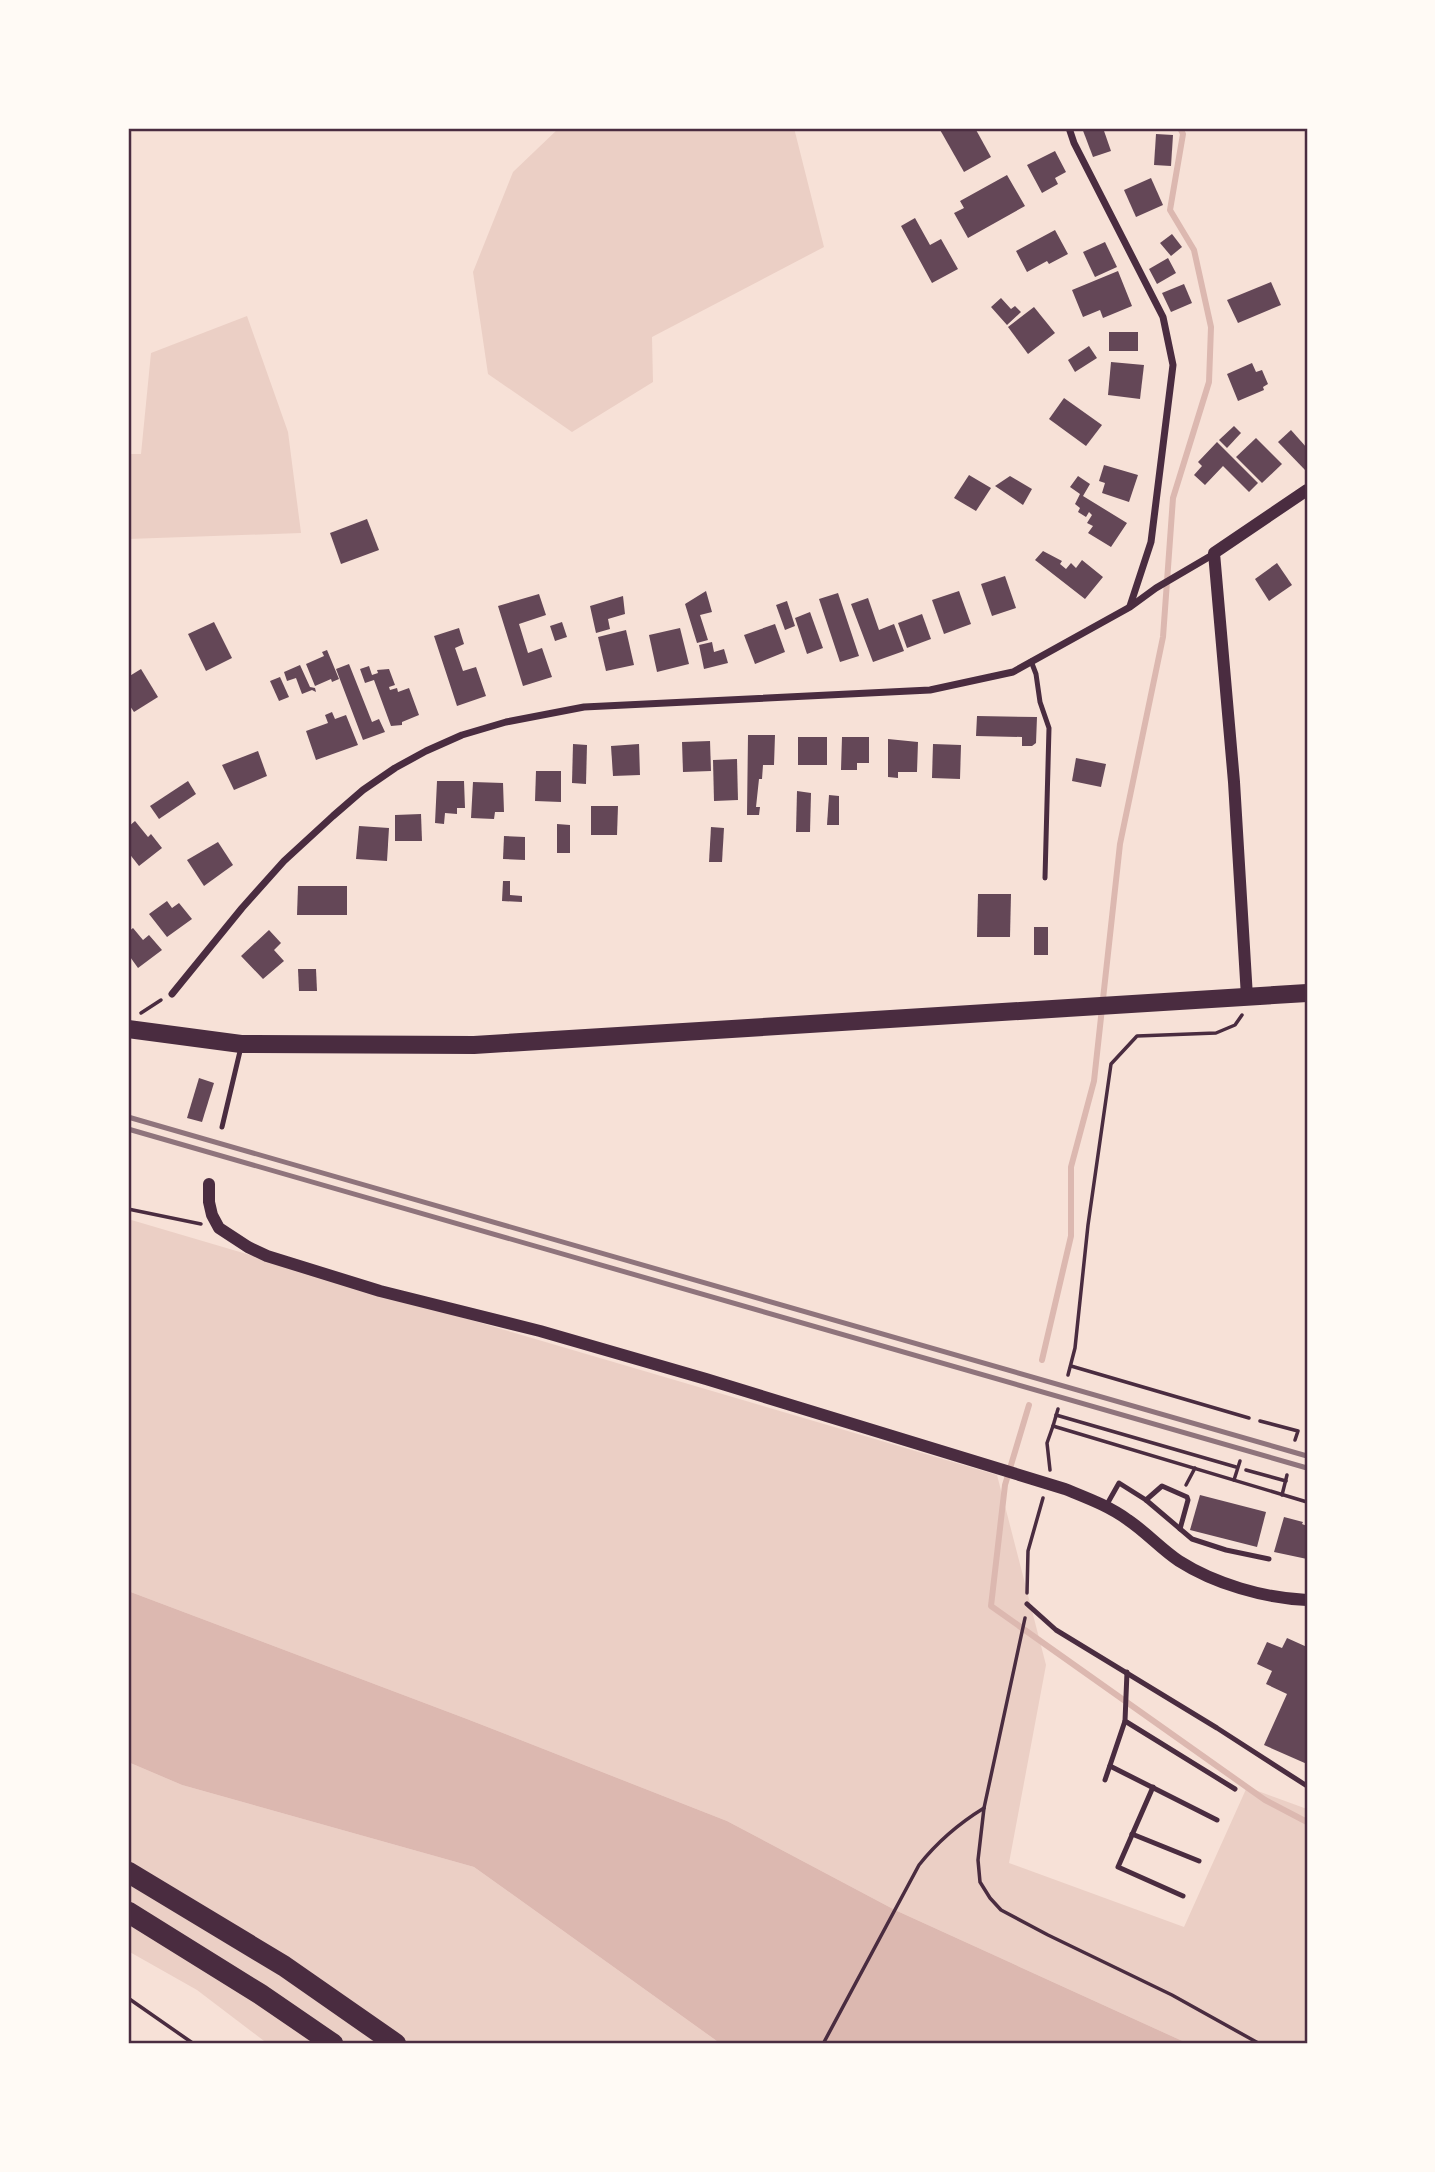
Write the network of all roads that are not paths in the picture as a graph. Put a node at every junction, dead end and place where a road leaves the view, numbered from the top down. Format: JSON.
{"nodes":[{"id":1,"x":1069,"y":128,"type":"edge"},
{"id":2,"x":1307,"y":490,"type":"edge"},
{"id":3,"x":1214,"y":553,"type":"junction"},
{"id":4,"x":1130,"y":607,"type":"junction"},
{"id":5,"x":1031,"y":661,"type":"junction"},
{"id":6,"x":1045,"y":878,"type":"dead end"},
{"id":7,"x":1307,"y":993,"type":"edge"},
{"id":8,"x":172,"y":994,"type":"road end"},
{"id":9,"x":1247,"y":997,"type":"junction"},
{"id":10,"x":132,"y":1030,"type":"edge"},
{"id":11,"x":241,"y":1044,"type":"junction"},
{"id":12,"x":222,"y":1127,"type":"dead end"},
{"id":13,"x":209,"y":1184,"type":"dead end"},
{"id":14,"x":1146,"y":1500,"type":"junction"},
{"id":15,"x":1106,"y":1506,"type":"junction"},
{"id":16,"x":1180,"y":1529,"type":"junction"},
{"id":17,"x":1269,"y":1559,"type":"dead end"},
{"id":18,"x":1307,"y":1600,"type":"edge"},
{"id":19,"x":1027,"y":1604,"type":"road end"},
{"id":20,"x":1127,"y":1672,"type":"junction"},
{"id":21,"x":1125,"y":1721,"type":"junction"},
{"id":22,"x":1110,"y":1766,"type":"junction"},
{"id":23,"x":1105,"y":1780,"type":"dead end"},
{"id":24,"x":1307,"y":1786,"type":"edge"},
{"id":25,"x":1153,"y":1787,"type":"junction"},
{"id":26,"x":1235,"y":1789,"type":"dead end"},
{"id":27,"x":1217,"y":1820,"type":"dead end"},
{"id":28,"x":1132,"y":1834,"type":"junction"},
{"id":29,"x":1199,"y":1861,"type":"dead end"},
{"id":30,"x":128,"y":1872,"type":"edge"},
{"id":31,"x":1183,"y":1896,"type":"dead end"},
{"id":32,"x":128,"y":1912,"type":"edge"},
{"id":33,"x":333,"y":2044,"type":"edge"},
{"id":34,"x":396,"y":2044,"type":"edge"}],
"edges":[{"from":1,"to":4,"type":"street"},
{"from":2,"to":3,"type":"street"},
{"from":3,"to":4,"type":"street"},
{"from":3,"to":9,"type":"street"},
{"from":4,"to":5,"type":"street"},
{"from":5,"to":6,"type":"lane"},
{"from":5,"to":8,"type":"street"},
{"from":7,"to":9,"type":"main road"},
{"from":9,"to":11,"type":"main road"},
{"from":10,"to":11,"type":"main road"},
{"from":11,"to":12,"type":"lane"},
{"from":13,"to":15,"type":"street"},
{"from":14,"to":15,"type":"lane"},
{"from":14,"to":16,"type":"lane"},
{"from":14,"to":16,"type":"lane"},
{"from":15,"to":18,"type":"street"},
{"from":16,"to":17,"type":"lane"},
{"from":19,"to":20,"type":"lane"},
{"from":20,"to":21,"type":"lane"},
{"from":20,"to":24,"type":"lane"},
{"from":21,"to":22,"type":"lane"},
{"from":21,"to":26,"type":"lane"},
{"from":22,"to":23,"type":"lane"},
{"from":22,"to":25,"type":"lane"},
{"from":25,"to":27,"type":"lane"},
{"from":25,"to":28,"type":"lane"},
{"from":28,"to":29,"type":"lane"},
{"from":28,"to":31,"type":"lane"},
{"from":30,"to":34,"type":"highway"},
{"from":32,"to":33,"type":"highway"}]}
